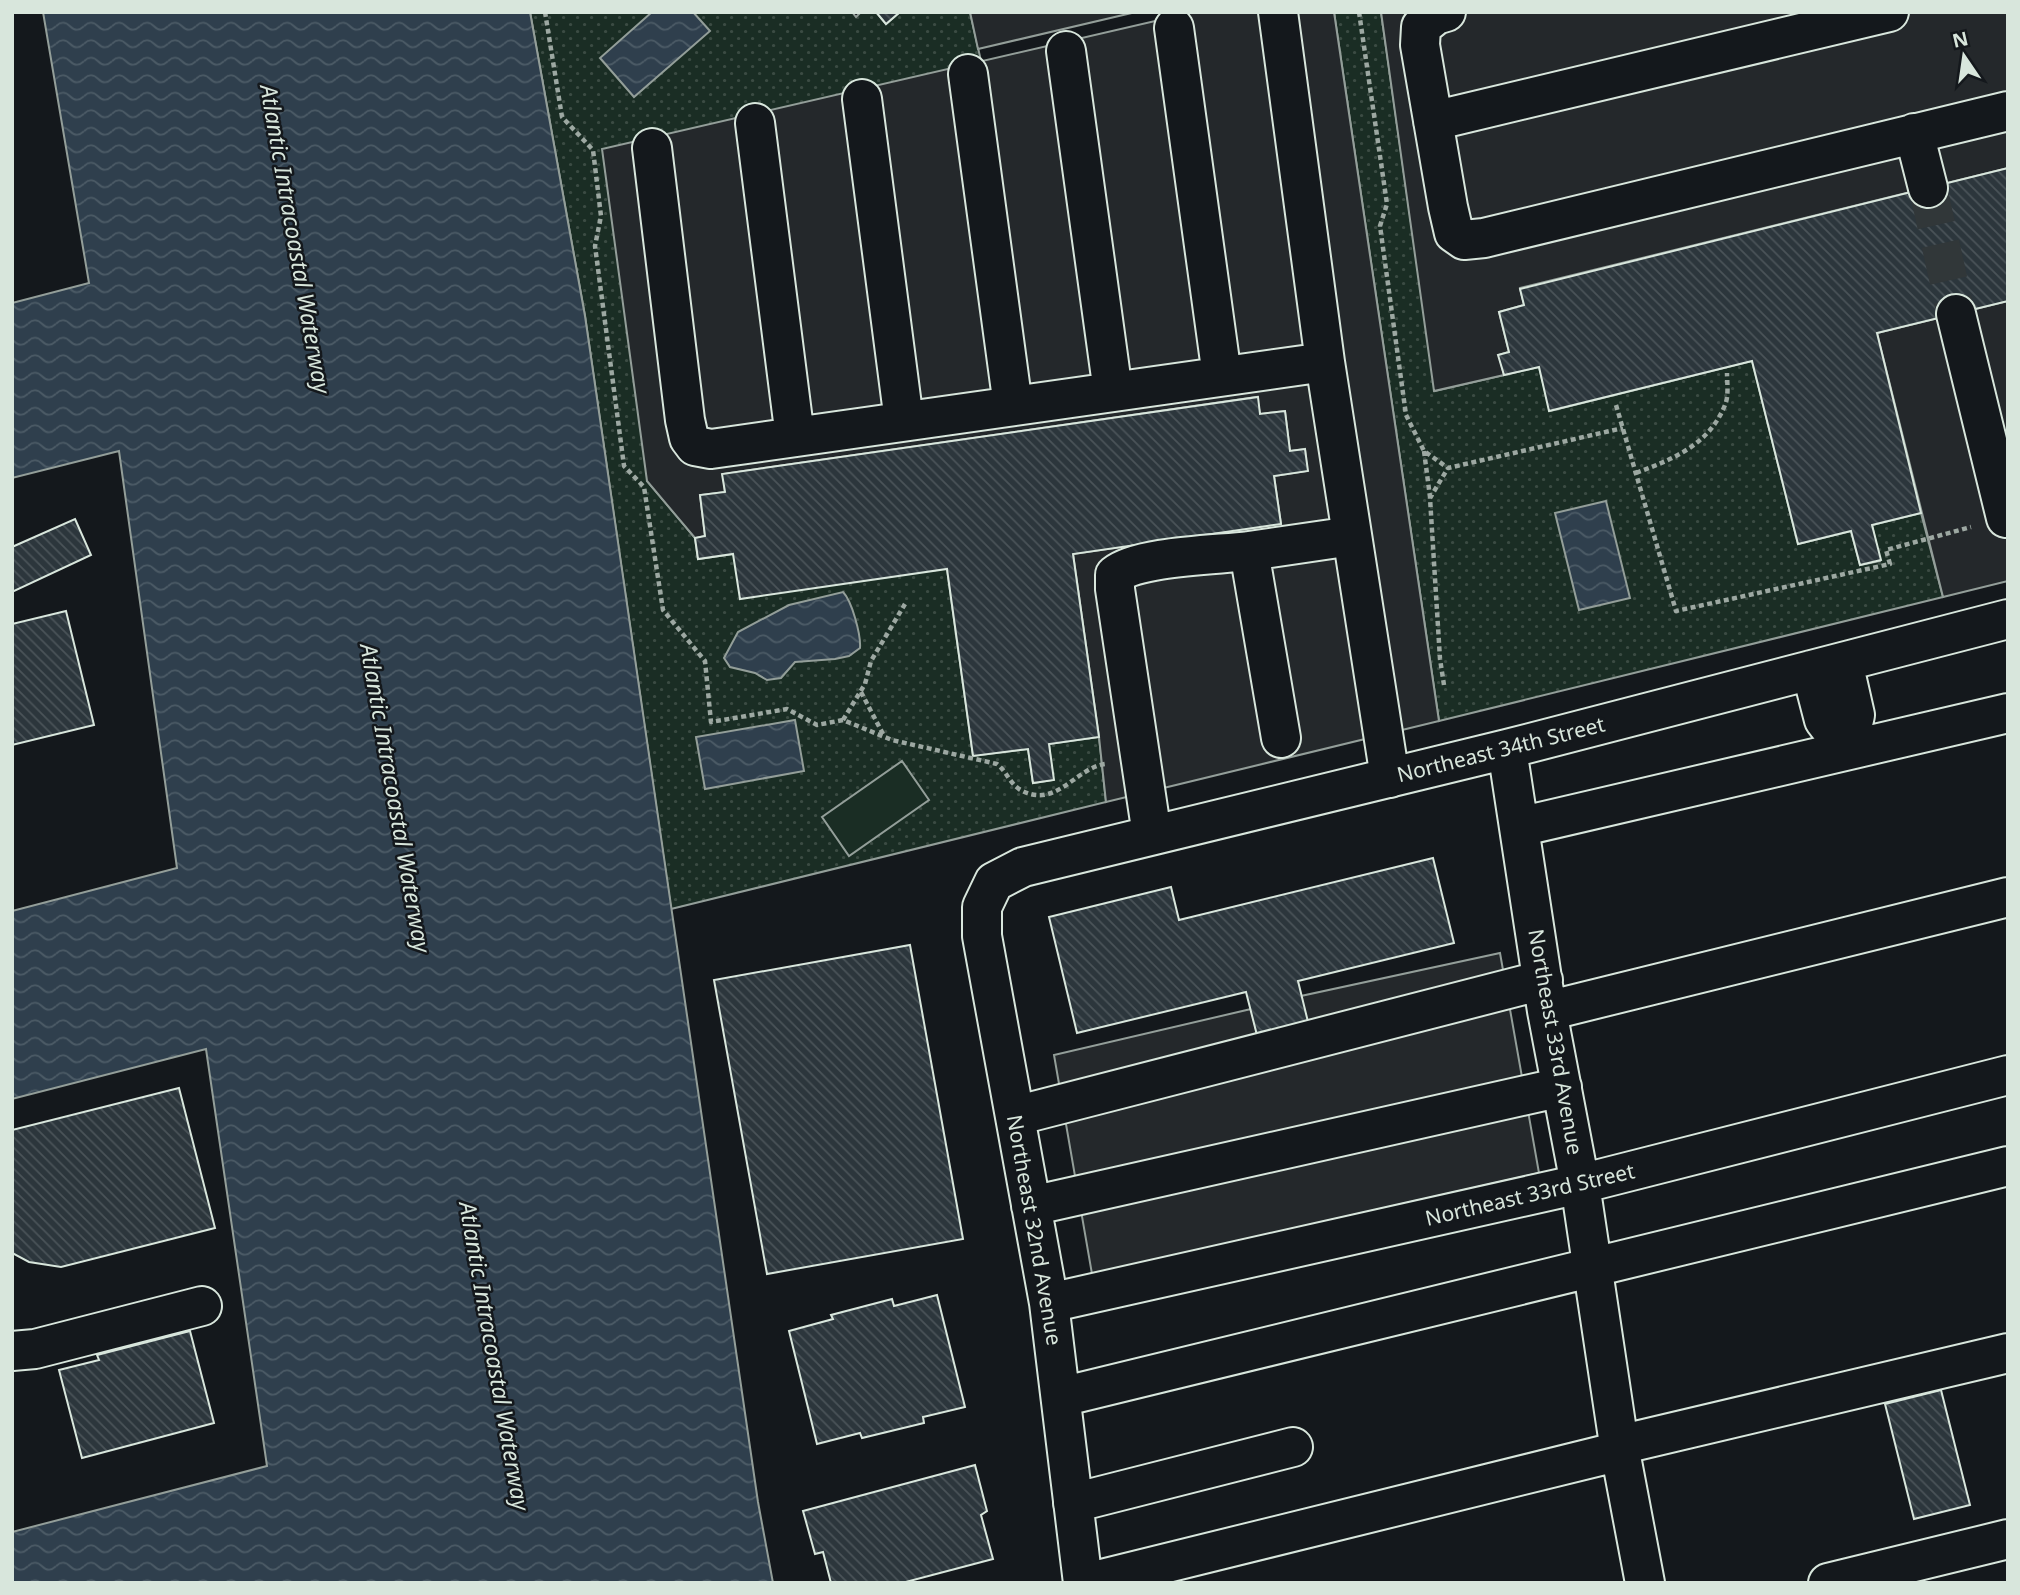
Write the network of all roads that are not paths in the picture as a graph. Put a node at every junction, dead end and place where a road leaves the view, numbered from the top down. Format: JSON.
{"nodes":[{"id":1,"x":1278,"y":12,"type":"edge"},
{"id":2,"x":1447,"y":12,"type":"edge"},
{"id":3,"x":1889,"y":12,"type":"edge"},
{"id":4,"x":1174,"y":28,"type":"dead end"},
{"id":5,"x":1066,"y":51,"type":"dead end"},
{"id":6,"x":968,"y":74,"type":"dead end"},
{"id":7,"x":862,"y":99,"type":"dead end"},
{"id":8,"x":2008,"y":111,"type":"edge"},
{"id":9,"x":1433,"y":121,"type":"junction"},
{"id":10,"x":755,"y":123,"type":"dead end"},
{"id":11,"x":1914,"y":133,"type":"junction"},
{"id":12,"x":652,"y":148,"type":"dead end"},
{"id":13,"x":1928,"y":188,"type":"tunnel mouth"},
{"id":14,"x":1956,"y":314,"type":"tunnel mouth"},
{"id":15,"x":1325,"y":362,"type":"junction"},
{"id":16,"x":1222,"y":376,"type":"junction"},
{"id":17,"x":1113,"y":392,"type":"junction"},
{"id":18,"x":1013,"y":406,"type":"junction"},
{"id":19,"x":904,"y":421,"type":"junction"},
{"id":20,"x":795,"y":437,"type":"junction"},
{"id":21,"x":2007,"y":521,"type":"edge"},
{"id":22,"x":1352,"y":536,"type":"junction"},
{"id":23,"x":1249,"y":551,"type":"junction"},
{"id":24,"x":2008,"y":619,"type":"edge"},
{"id":25,"x":1827,"y":666,"type":"junction"},
{"id":26,"x":2008,"y":712,"type":"edge"},
{"id":27,"x":1281,"y":738,"type":"dead end"},
{"id":28,"x":1507,"y":749,"type":"junction"},
{"id":29,"x":1847,"y":750,"type":"junction"},
{"id":30,"x":1390,"y":778,"type":"junction"},
{"id":31,"x":1519,"y":827,"type":"junction"},
{"id":32,"x":1152,"y":835,"type":"junction"},
{"id":33,"x":995,"y":882,"type":"joint"},
{"id":34,"x":2008,"y":897,"type":"edge"},
{"id":35,"x":1545,"y":995,"type":"junction"},
{"id":36,"x":2008,"y":1075,"type":"edge"},
{"id":37,"x":1562,"y":1087,"type":"junction"},
{"id":38,"x":1015,"y":1116,"type":"junction"},
{"id":39,"x":2008,"y":1166,"type":"edge"},
{"id":40,"x":1580,"y":1184,"type":"junction"},
{"id":41,"x":1031,"y":1206,"type":"junction"},
{"id":42,"x":1592,"y":1267,"type":"junction"},
{"id":43,"x":1049,"y":1303,"type":"junction"},
{"id":44,"x":202,"y":1306,"type":"dead end"},
{"id":45,"x":12,"y":1351,"type":"edge"},
{"id":46,"x":2008,"y":1353,"type":"edge"},
{"id":47,"x":1060,"y":1397,"type":"junction"},
{"id":48,"x":1293,"y":1447,"type":"dead end"},
{"id":49,"x":1620,"y":1448,"type":"junction"},
{"id":50,"x":1073,"y":1503,"type":"junction"},
{"id":51,"x":2008,"y":1539,"type":"edge"},
{"id":52,"x":1085,"y":1583,"type":"edge"},
{"id":53,"x":1645,"y":1583,"type":"edge"},
{"id":54,"x":1828,"y":1583,"type":"edge"}],
"edges":[{"from":1,"to":15,"type":"street"},
{"from":2,"to":9,"type":"street"},
{"from":3,"to":9,"type":"street"},
{"from":4,"to":16,"type":"street"},
{"from":5,"to":17,"type":"street"},
{"from":6,"to":18,"type":"street"},
{"from":7,"to":19,"type":"street"},
{"from":8,"to":11,"type":"street"},
{"from":9,"to":11,"type":"street"},
{"from":10,"to":20,"type":"street"},
{"from":11,"to":13,"type":"street"},
{"from":12,"to":20,"type":"street"},
{"from":14,"to":21,"type":"street"},
{"from":15,"to":16,"type":"street"},
{"from":15,"to":22,"type":"street"},
{"from":16,"to":17,"type":"street"},
{"from":17,"to":18,"type":"street"},
{"from":18,"to":19,"type":"street"},
{"from":19,"to":20,"type":"street"},
{"from":22,"to":23,"type":"street"},
{"from":22,"to":30,"type":"street"},
{"from":23,"to":27,"type":"street"},
{"from":23,"to":32,"type":"street"},
{"from":24,"to":25,"type":"street","name":"Northeast 34th Street"},
{"from":25,"to":28,"type":"street","name":"Northeast 34th Street"},
{"from":25,"to":29,"type":"street"},
{"from":26,"to":29,"type":"street"},
{"from":28,"to":30,"type":"street","name":"Northeast 34th Street"},
{"from":28,"to":31,"type":"street","name":"Northeast 33rd Avenue"},
{"from":29,"to":31,"type":"street"},
{"from":30,"to":32,"type":"street","name":"Northeast 34th Street"},
{"from":31,"to":35,"type":"street","name":"Northeast 33rd Avenue"},
{"from":32,"to":33,"type":"street","name":"Northeast 34th Street"},
{"from":33,"to":38,"type":"street","name":"Northeast 32nd Avenue"},
{"from":34,"to":35,"type":"street"},
{"from":35,"to":37,"type":"street","name":"Northeast 33rd Avenue"},
{"from":35,"to":38,"type":"street"},
{"from":36,"to":40,"type":"street","name":"Northeast 33rd Street"},
{"from":37,"to":40,"type":"street","name":"Northeast 33rd Avenue"},
{"from":37,"to":41,"type":"street"},
{"from":38,"to":41,"type":"street","name":"Northeast 32nd Avenue"},
{"from":39,"to":42,"type":"street"},
{"from":40,"to":42,"type":"street","name":"Northeast 33rd Avenue"},
{"from":40,"to":43,"type":"street","name":"Northeast 33rd Street"},
{"from":41,"to":43,"type":"street","name":"Northeast 32nd Avenue"},
{"from":42,"to":47,"type":"street"},
{"from":42,"to":49,"type":"street","name":"Northeast 33rd Avenue"},
{"from":43,"to":47,"type":"street","name":"Northeast 32nd Avenue"},
{"from":44,"to":45,"type":"street"},
{"from":46,"to":49,"type":"street"},
{"from":47,"to":50,"type":"street","name":"Northeast 32nd Avenue"},
{"from":48,"to":50,"type":"street"},
{"from":49,"to":52,"type":"street"},
{"from":49,"to":53,"type":"street","name":"Northeast 33rd Avenue"},
{"from":50,"to":52,"type":"street","name":"Northeast 32nd Avenue"},
{"from":51,"to":54,"type":"street"}]}
